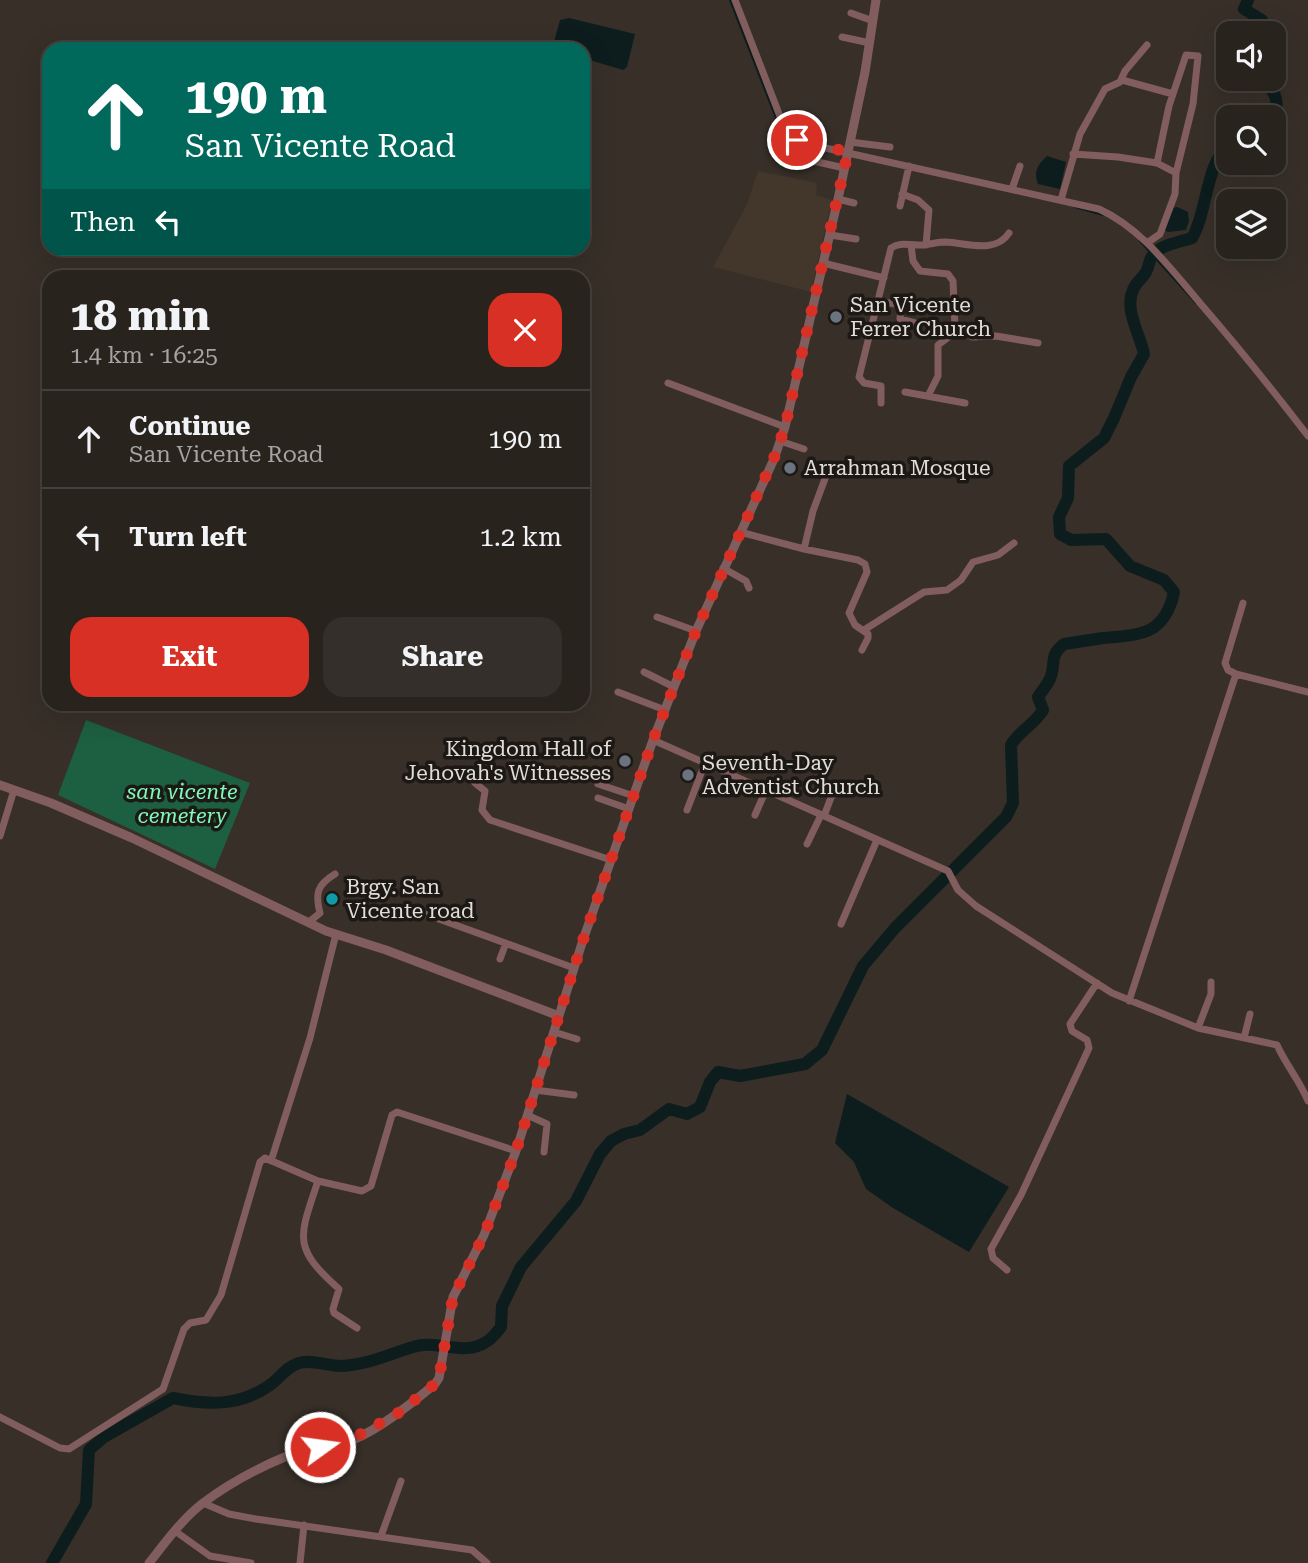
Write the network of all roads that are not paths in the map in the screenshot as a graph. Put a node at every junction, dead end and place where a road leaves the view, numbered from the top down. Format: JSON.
{"nodes":[{"id":1,"x":735,"y":0,"type":"edge"},
{"id":2,"x":876,"y":0,"type":"edge"},
{"id":3,"x":851,"y":13,"type":"dead end"},
{"id":4,"x":873,"y":22,"type":"junction"},
{"id":5,"x":842,"y":37,"type":"dead end"},
{"id":6,"x":870,"y":43,"type":"junction"},
{"id":7,"x":1147,"y":45,"type":"dead end"},
{"id":8,"x":1122,"y":80,"type":"junction"},
{"id":9,"x":1173,"y":94,"type":"junction"},
{"id":10,"x":890,"y":146,"type":"dead end"},
{"id":11,"x":849,"y":147,"type":"junction"},
{"id":12,"x":1073,"y":154,"type":"junction"},
{"id":13,"x":796,"y":157,"type":"dead end"},
{"id":14,"x":1157,"y":163,"type":"junction"},
{"id":15,"x":909,"y":166,"type":"junction"},
{"id":16,"x":1020,"y":166,"type":"dead end"},
{"id":17,"x":845,"y":168,"type":"junction"},
{"id":18,"x":1176,"y":173,"type":"junction"},
{"id":19,"x":1012,"y":189,"type":"junction"},
{"id":20,"x":902,"y":194,"type":"junction"},
{"id":21,"x":838,"y":199,"type":"junction"},
{"id":22,"x":1061,"y":200,"type":"junction"},
{"id":23,"x":854,"y":203,"type":"dead end"},
{"id":24,"x":900,"y":206,"type":"dead end"},
{"id":25,"x":1009,"y":233,"type":"dead end"},
{"id":26,"x":830,"y":235,"type":"junction"},
{"id":27,"x":856,"y":240,"type":"dead end"},
{"id":28,"x":911,"y":245,"type":"junction"},
{"id":29,"x":926,"y":245,"type":"junction"},
{"id":30,"x":1150,"y":246,"type":"junction"},
{"id":31,"x":823,"y":264,"type":"junction"},
{"id":32,"x":884,"y":278,"type":"junction"},
{"id":33,"x":878,"y":301,"type":"junction"},
{"id":34,"x":915,"y":323,"type":"dead end"},
{"id":35,"x":955,"y":328,"type":"junction"},
{"id":36,"x":1038,"y":343,"type":"dead end"},
{"id":37,"x":668,"y":383,"type":"dead end"},
{"id":38,"x":905,"y":392,"type":"dead end"},
{"id":39,"x":928,"y":396,"type":"junction"},
{"id":40,"x":881,"y":403,"type":"dead end"},
{"id":41,"x":965,"y":403,"type":"dead end"},
{"id":42,"x":785,"y":427,"type":"junction"},
{"id":43,"x":1308,"y":436,"type":"edge"},
{"id":44,"x":780,"y":441,"type":"junction"},
{"id":45,"x":804,"y":449,"type":"dead end"},
{"id":46,"x":826,"y":476,"type":"dead end"},
{"id":47,"x":740,"y":532,"type":"junction"},
{"id":48,"x":1014,"y":543,"type":"dead end"},
{"id":49,"x":804,"y":550,"type":"junction"},
{"id":50,"x":723,"y":568,"type":"junction"},
{"id":51,"x":749,"y":588,"type":"dead end"},
{"id":52,"x":1243,"y":603,"type":"dead end"},
{"id":53,"x":657,"y":617,"type":"dead end"},
{"id":54,"x":864,"y":630,"type":"junction"},
{"id":55,"x":696,"y":631,"type":"junction"},
{"id":56,"x":862,"y":650,"type":"dead end"},
{"id":57,"x":644,"y":672,"type":"dead end"},
{"id":58,"x":1237,"y":674,"type":"junction"},
{"id":59,"x":674,"y":687,"type":"junction"},
{"id":60,"x":618,"y":692,"type":"dead end"},
{"id":61,"x":1308,"y":692,"type":"edge"},
{"id":62,"x":665,"y":710,"type":"junction"},
{"id":63,"x":653,"y":740,"type":"junction"},
{"id":64,"x":705,"y":763,"type":"junction"},
{"id":65,"x":475,"y":783,"type":"dead end"},
{"id":66,"x":598,"y":784,"type":"dead end"},
{"id":67,"x":0,"y":785,"type":"edge"},
{"id":68,"x":14,"y":790,"type":"junction"},
{"id":69,"x":766,"y":790,"type":"junction"},
{"id":70,"x":832,"y":795,"type":"dead end"},
{"id":71,"x":634,"y":796,"type":"junction"},
{"id":72,"x":598,"y":798,"type":"dead end"},
{"id":73,"x":629,"y":809,"type":"junction"},
{"id":74,"x":687,"y":810,"type":"dead end"},
{"id":75,"x":755,"y":815,"type":"dead end"},
{"id":76,"x":822,"y":815,"type":"junction"},
{"id":77,"x":0,"y":835,"type":"edge"},
{"id":78,"x":877,"y":840,"type":"junction"},
{"id":79,"x":807,"y":845,"type":"dead end"},
{"id":80,"x":611,"y":860,"type":"junction"},
{"id":81,"x":335,"y":874,"type":"dead end"},
{"id":82,"x":414,"y":910,"type":"dead end"},
{"id":83,"x":309,"y":922,"type":"junction"},
{"id":84,"x":841,"y":924,"type":"dead end"},
{"id":85,"x":337,"y":934,"type":"junction"},
{"id":86,"x":506,"y":943,"type":"junction"},
{"id":87,"x":500,"y":959,"type":"dead end"},
{"id":88,"x":574,"y":968,"type":"junction"},
{"id":89,"x":1212,"y":982,"type":"dead end"},
{"id":90,"x":1097,"y":983,"type":"junction"},
{"id":91,"x":1129,"y":1001,"type":"junction"},
{"id":92,"x":1250,"y":1014,"type":"dead end"},
{"id":93,"x":559,"y":1016,"type":"junction"},
{"id":94,"x":1198,"y":1028,"type":"junction"},
{"id":95,"x":554,"y":1032,"type":"junction"},
{"id":96,"x":1244,"y":1038,"type":"junction"},
{"id":97,"x":578,"y":1039,"type":"dead end"},
{"id":98,"x":535,"y":1090,"type":"junction"},
{"id":99,"x":574,"y":1096,"type":"dead end"},
{"id":100,"x":1308,"y":1101,"type":"edge"},
{"id":101,"x":527,"y":1115,"type":"junction"},
{"id":102,"x":516,"y":1151,"type":"junction"},
{"id":103,"x":544,"y":1152,"type":"dead end"},
{"id":104,"x":271,"y":1161,"type":"junction"},
{"id":105,"x":318,"y":1181,"type":"junction"},
{"id":106,"x":1007,"y":1270,"type":"dead end"},
{"id":107,"x":358,"y":1328,"type":"dead end"},
{"id":108,"x":0,"y":1418,"type":"edge"},
{"id":109,"x":320,"y":1447,"type":"junction"},
{"id":110,"x":326,"y":1469,"type":"dead end"},
{"id":111,"x":401,"y":1481,"type":"dead end"},
{"id":112,"x":203,"y":1503,"type":"junction"},
{"id":113,"x":304,"y":1524,"type":"junction"},
{"id":114,"x":175,"y":1531,"type":"junction"},
{"id":115,"x":381,"y":1536,"type":"junction"},
{"id":116,"x":149,"y":1563,"type":"edge"},
{"id":117,"x":251,"y":1563,"type":"edge"},
{"id":118,"x":300,"y":1563,"type":"edge"},
{"id":119,"x":487,"y":1563,"type":"edge"}],
"edges":[{"from":1,"to":11,"type":"street"},
{"from":2,"to":4,"type":"street"},
{"from":3,"to":4,"type":"street"},
{"from":4,"to":6,"type":"street"},
{"from":5,"to":6,"type":"street"},
{"from":6,"to":11,"type":"street"},
{"from":7,"to":8,"type":"street"},
{"from":8,"to":9,"type":"street"},
{"from":8,"to":12,"type":"street"},
{"from":9,"to":14,"type":"street"},
{"from":9,"to":18,"type":"street"},
{"from":10,"to":11,"type":"street"},
{"from":11,"to":15,"type":"street"},
{"from":11,"to":17,"type":"street"},
{"from":12,"to":14,"type":"street"},
{"from":12,"to":22,"type":"street"},
{"from":13,"to":17,"type":"street"},
{"from":14,"to":18,"type":"street"},
{"from":15,"to":19,"type":"street"},
{"from":15,"to":20,"type":"street"},
{"from":16,"to":19,"type":"street"},
{"from":17,"to":21,"type":"street"},
{"from":18,"to":30,"type":"street"},
{"from":19,"to":22,"type":"street"},
{"from":20,"to":24,"type":"street"},
{"from":20,"to":29,"type":"street"},
{"from":21,"to":23,"type":"street"},
{"from":21,"to":26,"type":"street"},
{"from":22,"to":30,"type":"street"},
{"from":25,"to":29,"type":"street"},
{"from":26,"to":27,"type":"street"},
{"from":26,"to":31,"type":"street"},
{"from":28,"to":29,"type":"street"},
{"from":28,"to":32,"type":"street"},
{"from":28,"to":35,"type":"street"},
{"from":30,"to":43,"type":"street"},
{"from":31,"to":32,"type":"street"},
{"from":31,"to":42,"type":"street"},
{"from":32,"to":33,"type":"street"},
{"from":33,"to":34,"type":"street"},
{"from":33,"to":40,"type":"street"},
{"from":35,"to":36,"type":"street"},
{"from":35,"to":39,"type":"street"},
{"from":37,"to":42,"type":"street"},
{"from":38,"to":39,"type":"street"},
{"from":39,"to":41,"type":"street"},
{"from":42,"to":44,"type":"street"},
{"from":44,"to":45,"type":"street"},
{"from":44,"to":47,"type":"street"},
{"from":46,"to":49,"type":"street"},
{"from":47,"to":49,"type":"street"},
{"from":47,"to":50,"type":"street"},
{"from":48,"to":54,"type":"street"},
{"from":49,"to":54,"type":"street"},
{"from":50,"to":51,"type":"street"},
{"from":50,"to":55,"type":"street"},
{"from":52,"to":58,"type":"street"},
{"from":53,"to":55,"type":"street"},
{"from":54,"to":56,"type":"street"},
{"from":55,"to":59,"type":"street"},
{"from":57,"to":59,"type":"street"},
{"from":58,"to":61,"type":"street"},
{"from":58,"to":91,"type":"street"},
{"from":59,"to":62,"type":"street"},
{"from":60,"to":62,"type":"street"},
{"from":62,"to":63,"type":"street"},
{"from":63,"to":64,"type":"street"},
{"from":63,"to":71,"type":"street"},
{"from":64,"to":69,"type":"street"},
{"from":64,"to":74,"type":"street"},
{"from":65,"to":80,"type":"street"},
{"from":66,"to":71,"type":"street"},
{"from":67,"to":68,"type":"street"},
{"from":68,"to":77,"type":"street"},
{"from":68,"to":83,"type":"street"},
{"from":69,"to":75,"type":"street"},
{"from":69,"to":76,"type":"street"},
{"from":70,"to":76,"type":"street"},
{"from":71,"to":73,"type":"street"},
{"from":72,"to":73,"type":"street"},
{"from":73,"to":80,"type":"street"},
{"from":76,"to":78,"type":"street"},
{"from":76,"to":79,"type":"street"},
{"from":78,"to":84,"type":"street"},
{"from":78,"to":90,"type":"street"},
{"from":80,"to":88,"type":"street"},
{"from":81,"to":83,"type":"street"},
{"from":82,"to":86,"type":"street"},
{"from":83,"to":85,"type":"street"},
{"from":85,"to":93,"type":"street"},
{"from":85,"to":104,"type":"street"},
{"from":86,"to":87,"type":"street"},
{"from":86,"to":88,"type":"street"},
{"from":88,"to":93,"type":"street"},
{"from":89,"to":94,"type":"street"},
{"from":90,"to":91,"type":"street"},
{"from":90,"to":106,"type":"street"},
{"from":91,"to":94,"type":"street"},
{"from":92,"to":96,"type":"street"},
{"from":93,"to":95,"type":"street"},
{"from":94,"to":96,"type":"street"},
{"from":95,"to":97,"type":"street"},
{"from":95,"to":98,"type":"street"},
{"from":96,"to":100,"type":"street"},
{"from":98,"to":99,"type":"street"},
{"from":98,"to":101,"type":"street"},
{"from":101,"to":102,"type":"street"},
{"from":101,"to":103,"type":"street"},
{"from":102,"to":105,"type":"street"},
{"from":102,"to":109,"type":"street"},
{"from":104,"to":105,"type":"street"},
{"from":104,"to":108,"type":"street"},
{"from":105,"to":107,"type":"street"},
{"from":109,"to":110,"type":"street"},
{"from":109,"to":112,"type":"street"},
{"from":111,"to":115,"type":"street"},
{"from":112,"to":113,"type":"street"},
{"from":112,"to":114,"type":"street"},
{"from":113,"to":115,"type":"street"},
{"from":113,"to":118,"type":"street"},
{"from":114,"to":116,"type":"street"},
{"from":114,"to":117,"type":"street"},
{"from":115,"to":119,"type":"street"}]}
